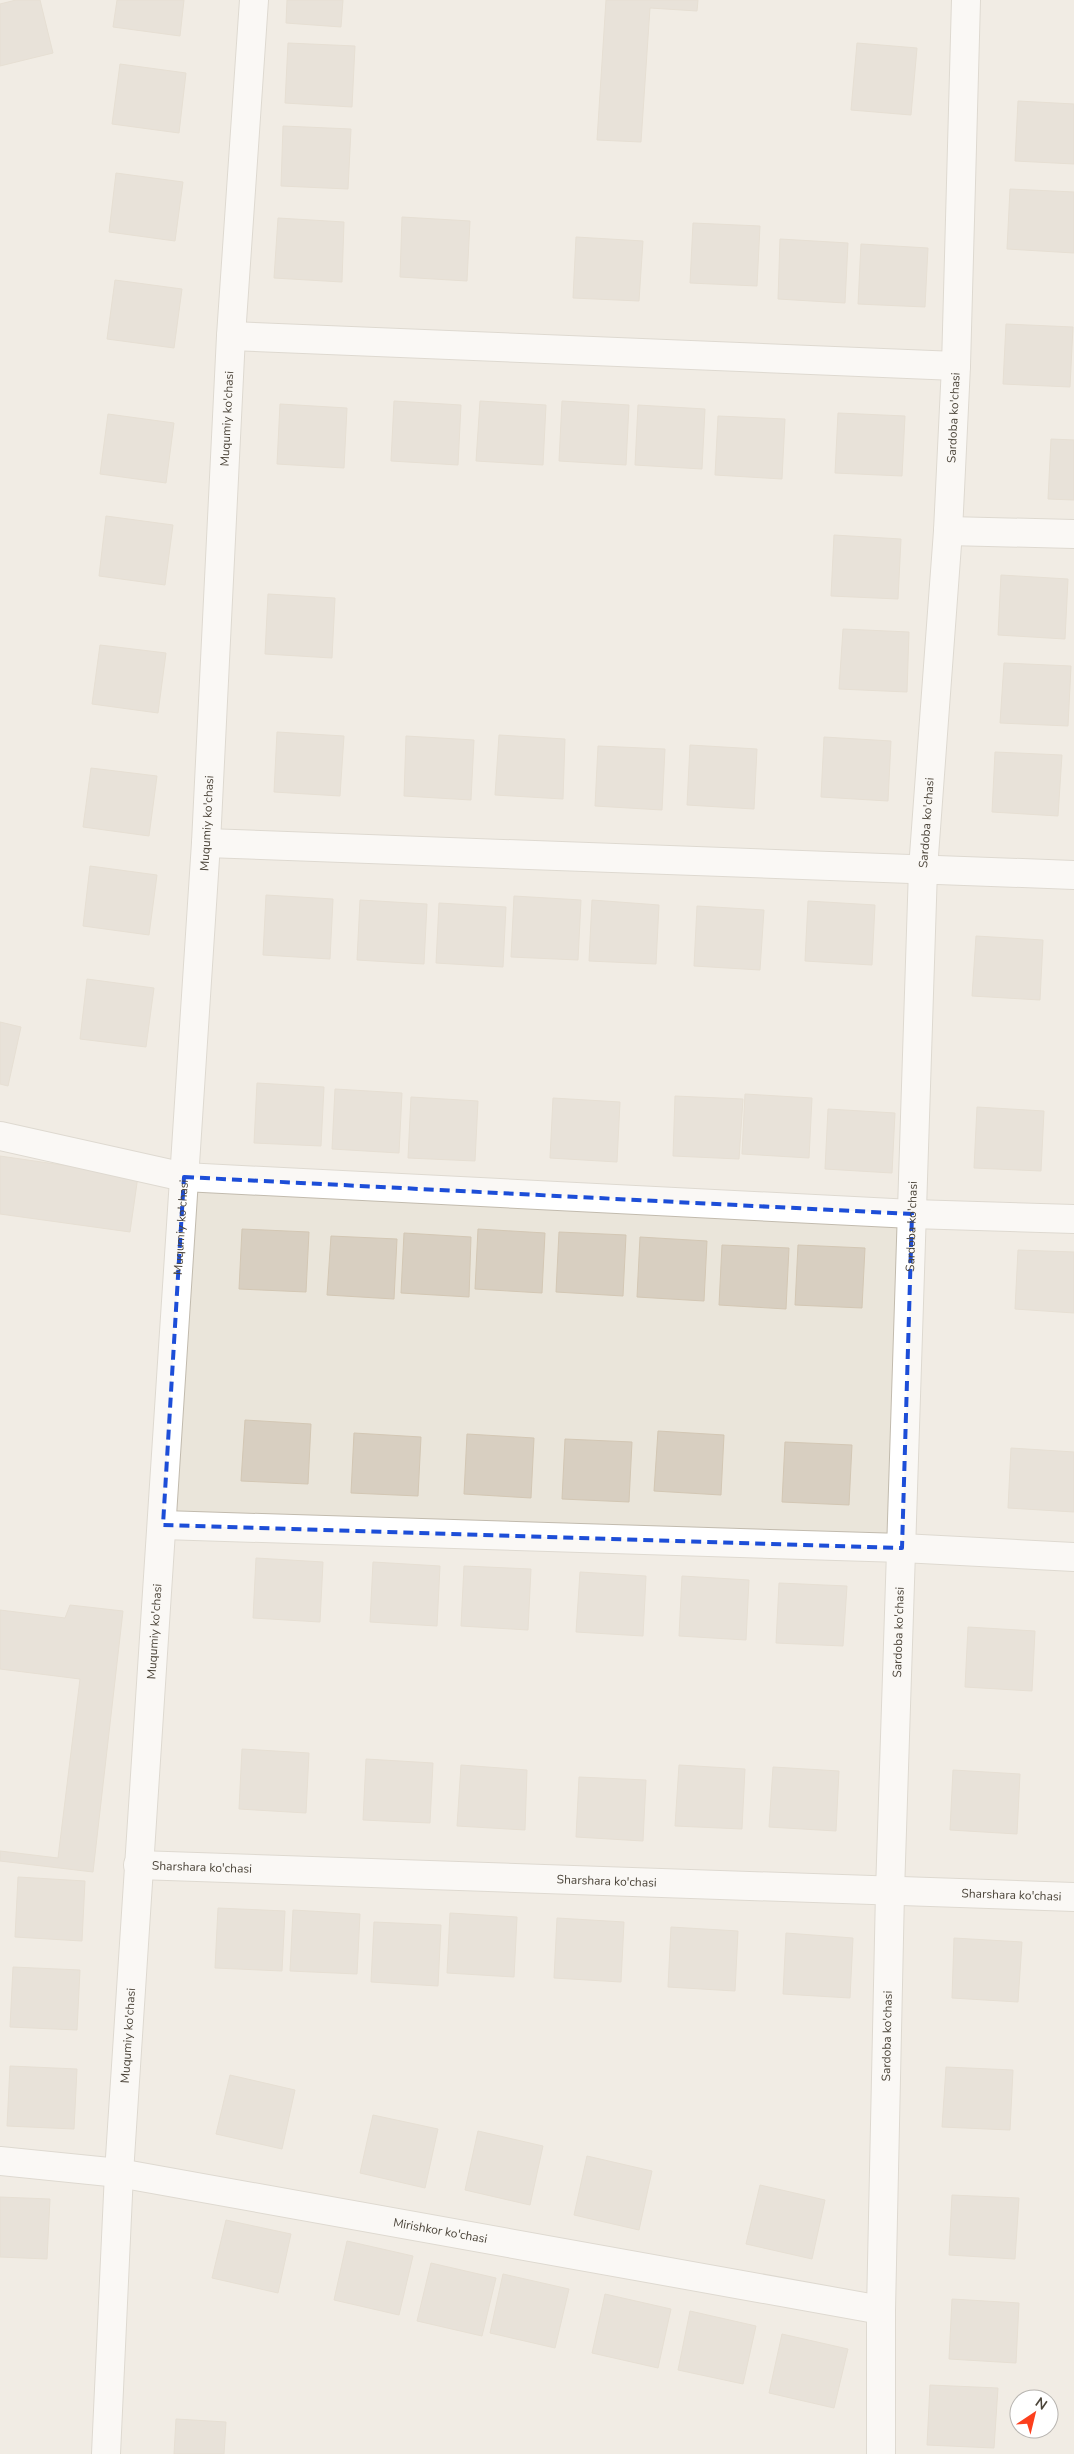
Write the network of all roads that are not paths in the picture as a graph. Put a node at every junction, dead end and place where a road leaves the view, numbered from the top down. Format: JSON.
{"nodes":[{"id":1,"x":254,"y":0,"type":"edge"},
{"id":2,"x":966,"y":0,"type":"edge"},
{"id":3,"x":231,"y":336,"type":"junction"},
{"id":4,"x":956,"y":366,"type":"junction"},
{"id":5,"x":948,"y":531,"type":"junction"},
{"id":6,"x":1074,"y":534,"type":"edge"},
{"id":7,"x":206,"y":843,"type":"junction"},
{"id":8,"x":923,"y":868,"type":"junction"},
{"id":9,"x":1074,"y":875,"type":"edge"},
{"id":10,"x":0,"y":1136,"type":"edge"},
{"id":11,"x":184,"y":1177,"type":"junction"},
{"id":12,"x":912,"y":1214,"type":"junction"},
{"id":13,"x":1074,"y":1219,"type":"edge"},
{"id":14,"x":163,"y":1525,"type":"junction"},
{"id":15,"x":902,"y":1548,"type":"junction"},
{"id":16,"x":1074,"y":1557,"type":"edge"},
{"id":17,"x":138,"y":1866,"type":"junction"},
{"id":18,"x":890,"y":1892,"type":"junction"},
{"id":19,"x":1074,"y":1898,"type":"edge"},
{"id":20,"x":0,"y":2161,"type":"edge"},
{"id":21,"x":119,"y":2173,"type":"junction"},
{"id":22,"x":881,"y":2310,"type":"junction"},
{"id":23,"x":106,"y":2454,"type":"edge"},
{"id":24,"x":881,"y":2454,"type":"edge"}],
"edges":[{"from":1,"to":3,"type":"street","name":"Muqumiy ko'chasi"},
{"from":2,"to":4,"type":"street","name":"Sardoba ko'chasi"},
{"from":3,"to":4,"type":"street"},
{"from":3,"to":7,"type":"street","name":"Muqumiy ko'chasi"},
{"from":4,"to":5,"type":"street","name":"Sardoba ko'chasi"},
{"from":5,"to":6,"type":"street"},
{"from":5,"to":8,"type":"street","name":"Sardoba ko'chasi"},
{"from":7,"to":8,"type":"street"},
{"from":7,"to":11,"type":"street","name":"Muqumiy ko'chasi"},
{"from":8,"to":9,"type":"street"},
{"from":8,"to":12,"type":"street","name":"Sardoba ko'chasi"},
{"from":10,"to":11,"type":"street"},
{"from":11,"to":12,"type":"street"},
{"from":11,"to":14,"type":"street","name":"Muqumiy ko'chasi"},
{"from":12,"to":13,"type":"street"},
{"from":12,"to":15,"type":"street","name":"Sardoba ko'chasi"},
{"from":14,"to":15,"type":"street"},
{"from":14,"to":17,"type":"street","name":"Muqumiy ko'chasi"},
{"from":15,"to":16,"type":"street"},
{"from":15,"to":18,"type":"street","name":"Sardoba ko'chasi"},
{"from":17,"to":18,"type":"street","name":"Sharshara ko'chasi"},
{"from":17,"to":21,"type":"street","name":"Muqumiy ko'chasi"},
{"from":18,"to":19,"type":"street","name":"Sharshara ko'chasi"},
{"from":18,"to":22,"type":"street","name":"Sardoba ko'chasi"},
{"from":20,"to":21,"type":"street","name":"Mirishkor ko'chasi"},
{"from":21,"to":22,"type":"street","name":"Mirishkor ko'chasi"},
{"from":21,"to":23,"type":"street","name":"Muqumiy ko'chasi"},
{"from":22,"to":24,"type":"street","name":"Sardoba ko'chasi"}]}
